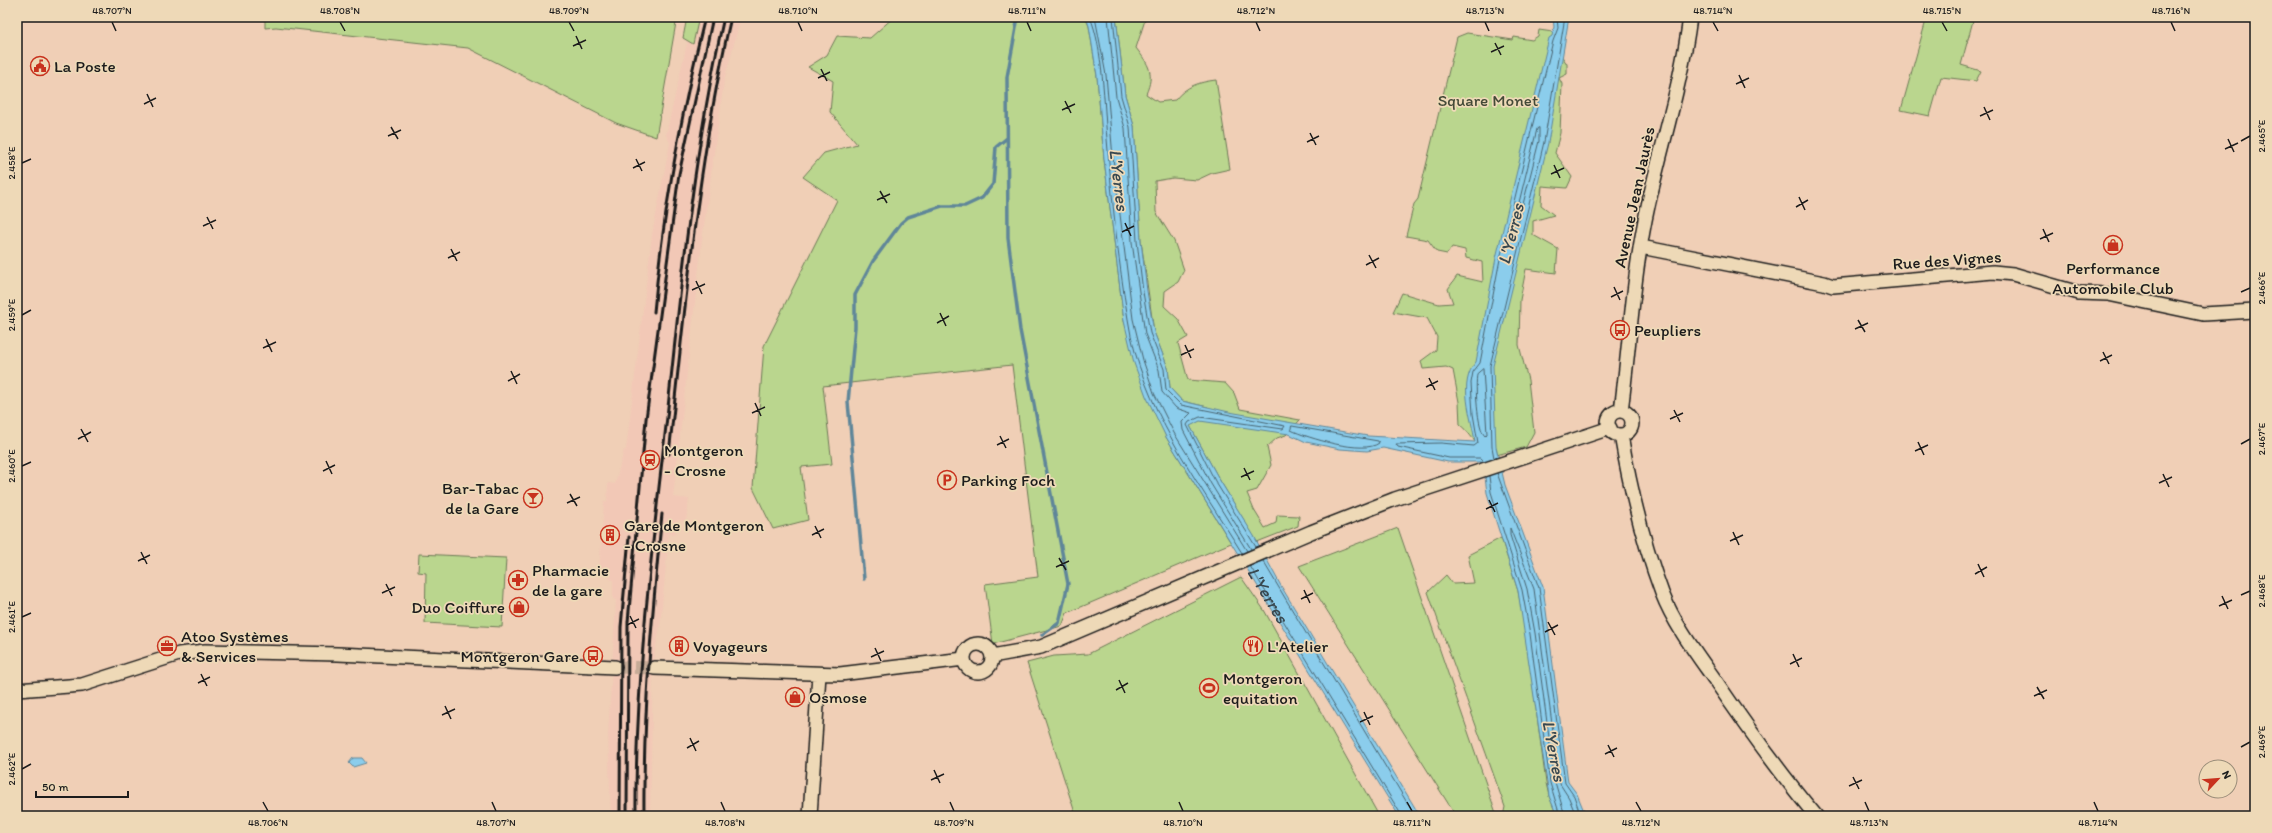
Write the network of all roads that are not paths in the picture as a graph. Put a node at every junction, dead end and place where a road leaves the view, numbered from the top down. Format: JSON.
{"nodes":[{"id":1,"x":1690,"y":17,"type":"edge"},
{"id":2,"x":1641,"y":247,"type":"junction"},
{"id":3,"x":2255,"y":311,"type":"edge"},
{"id":4,"x":1621,"y":411,"type":"junction"},
{"id":5,"x":1610,"y":428,"type":"junction"},
{"id":6,"x":1621,"y":435,"type":"junction"},
{"id":7,"x":992,"y":656,"type":"junction"},
{"id":8,"x":964,"y":659,"type":"junction"},
{"id":9,"x":615,"y":667,"type":"tunnel mouth"},
{"id":10,"x":654,"y":668,"type":"tunnel mouth"},
{"id":11,"x":819,"y":674,"type":"junction"},
{"id":12,"x":17,"y":690,"type":"edge"},
{"id":13,"x":810,"y":816,"type":"edge"},
{"id":14,"x":1816,"y":816,"type":"edge"}],
"edges":[{"from":1,"to":2,"type":"street","name":"Avenue Jean Jaurès"},
{"from":2,"to":3,"type":"street","name":"Rue des Vignes"},
{"from":2,"to":4,"type":"street","name":"Avenue Jean Jaurès"},
{"from":4,"to":5,"type":"street"},
{"from":4,"to":6,"type":"street"},
{"from":5,"to":6,"type":"street"},
{"from":5,"to":7,"type":"street"},
{"from":6,"to":14,"type":"street"},
{"from":7,"to":8,"type":"street"},
{"from":7,"to":8,"type":"street"},
{"from":8,"to":11,"type":"street"},
{"from":9,"to":12,"type":"street"},
{"from":10,"to":11,"type":"street"},
{"from":11,"to":13,"type":"street"}]}
